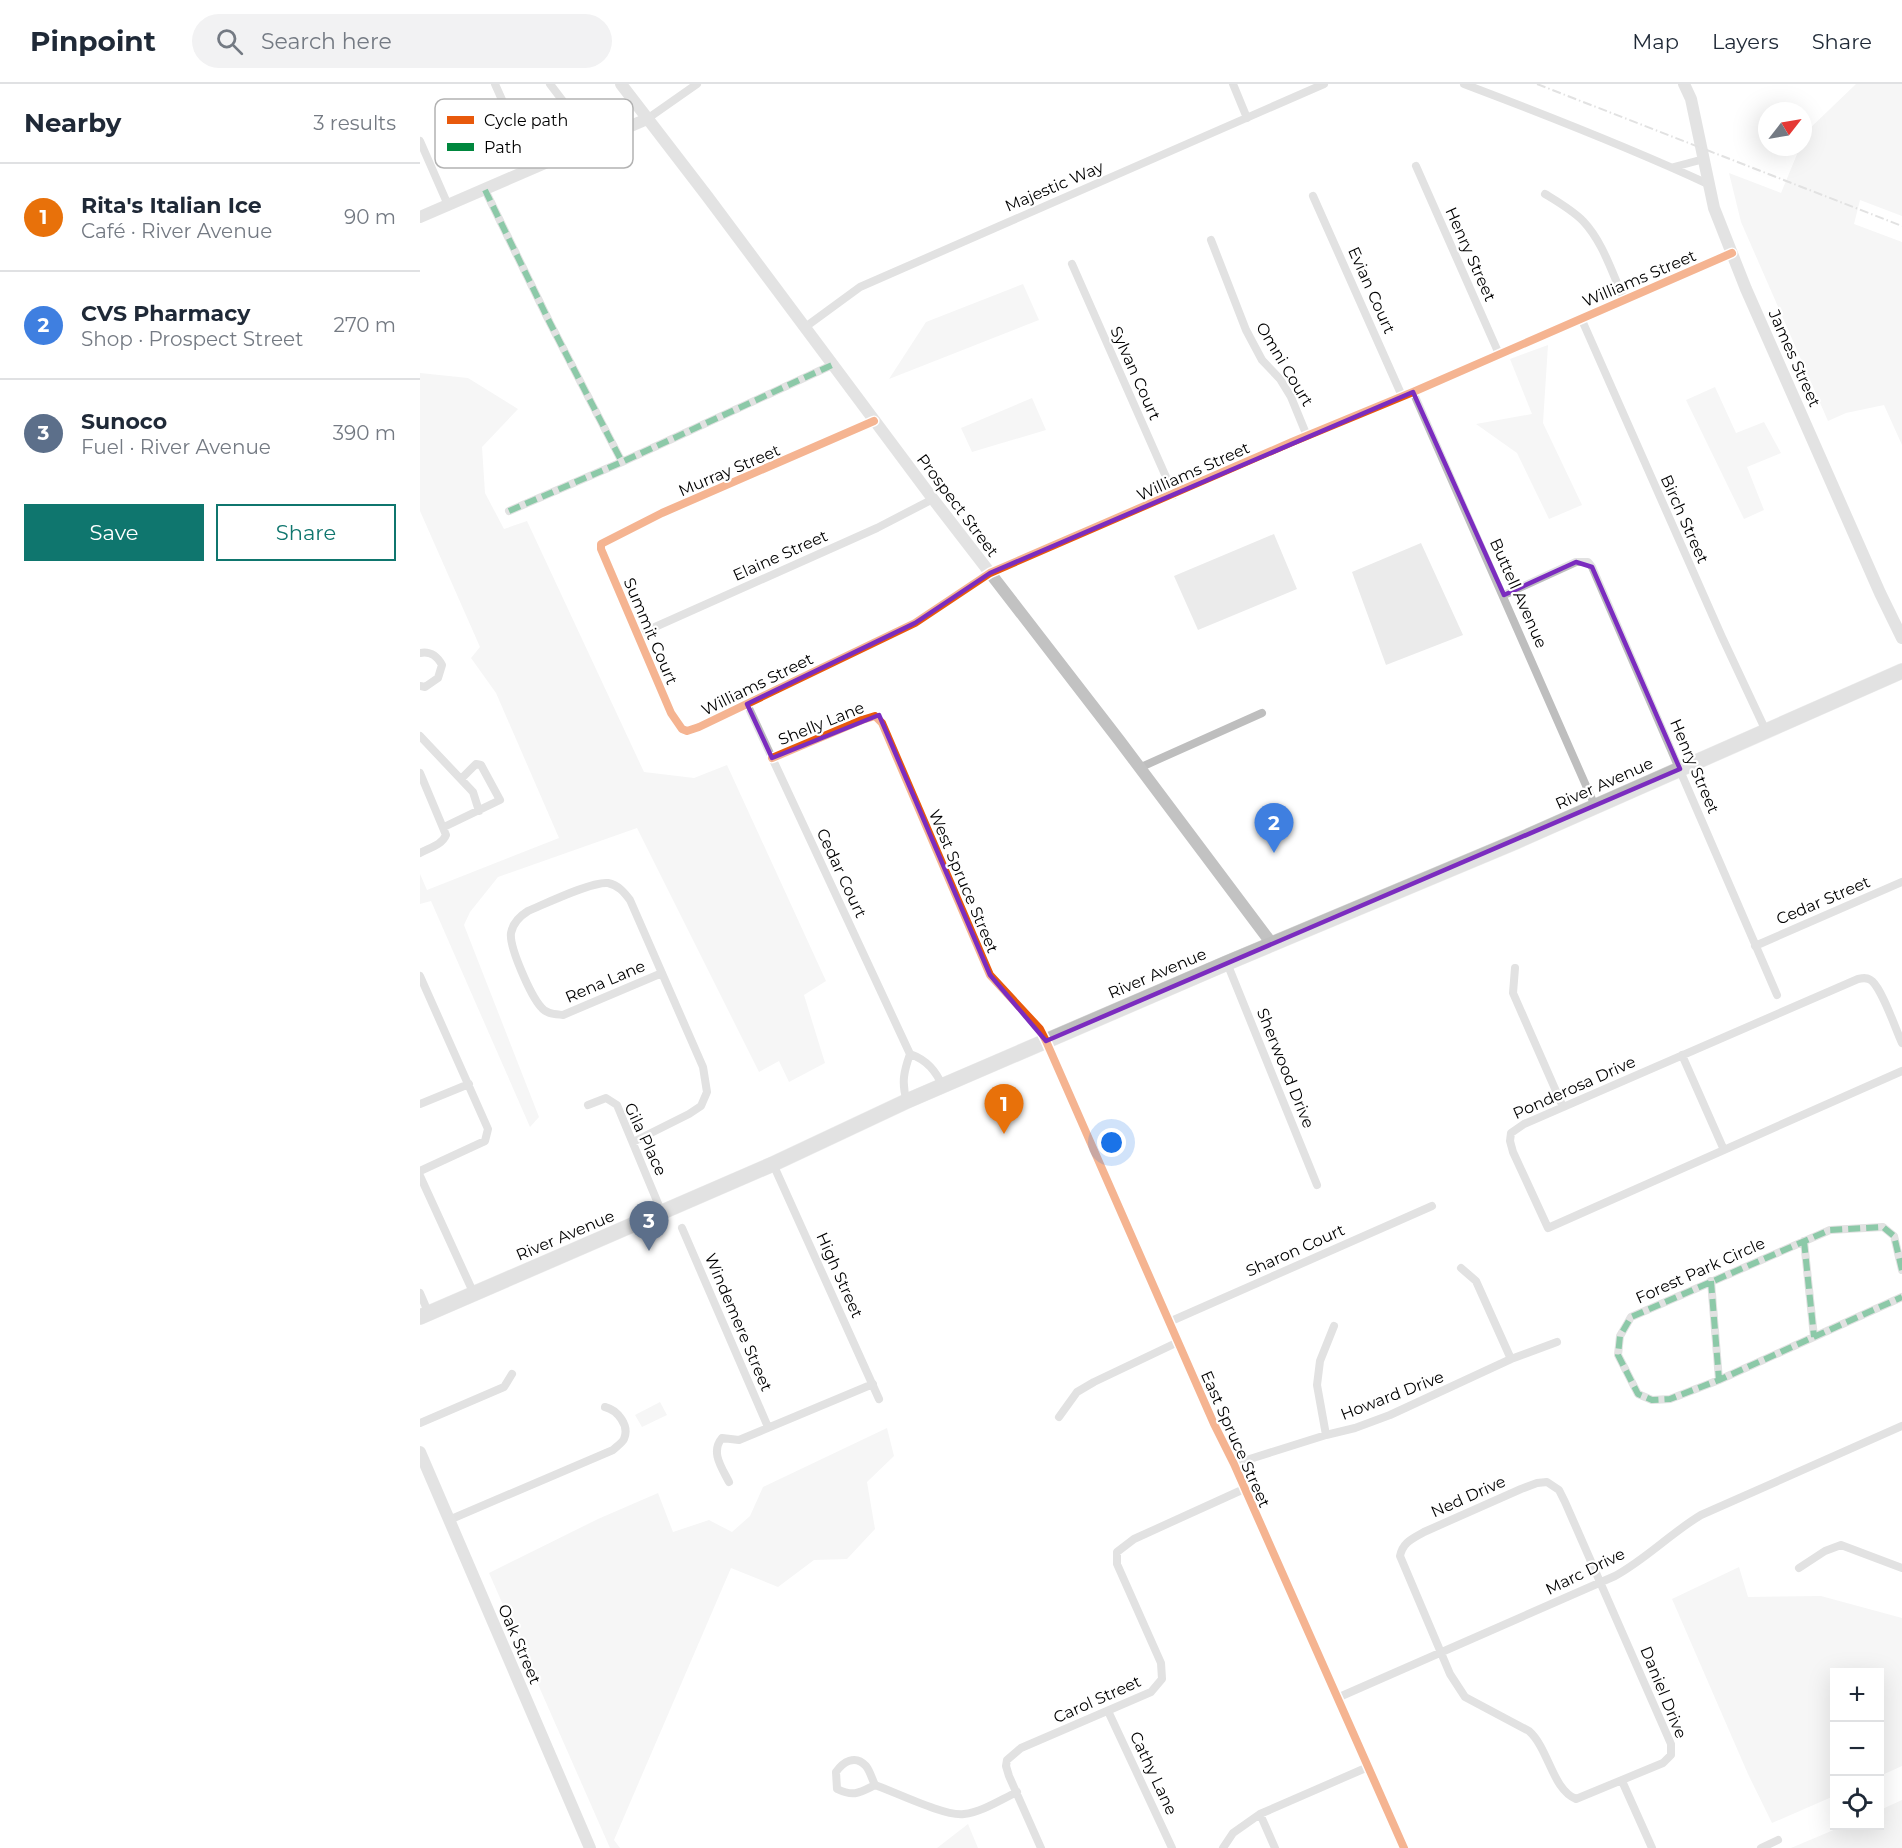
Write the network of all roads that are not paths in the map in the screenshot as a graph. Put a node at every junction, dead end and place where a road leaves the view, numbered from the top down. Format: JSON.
{"nodes":[{"id":1,"x":495,"y":84,"type":"edge"},
{"id":2,"x":550,"y":84,"type":"edge"},
{"id":3,"x":621,"y":84,"type":"edge"},
{"id":4,"x":697,"y":84,"type":"edge"},
{"id":5,"x":1233,"y":84,"type":"edge"},
{"id":6,"x":1324,"y":84,"type":"edge"},
{"id":7,"x":1464,"y":84,"type":"edge"},
{"id":8,"x":1684,"y":84,"type":"edge"},
{"id":9,"x":502,"y":99,"type":"edge"},
{"id":10,"x":561,"y":99,"type":"edge"},
{"id":11,"x":632,"y":99,"type":"edge"},
{"id":12,"x":633,"y":100,"type":"edge"},
{"id":13,"x":1247,"y":118,"type":"junction"},
{"id":14,"x":647,"y":119,"type":"junction"},
{"id":15,"x":633,"y":125,"type":"edge"},
{"id":16,"x":420,"y":141,"type":"edge"},
{"id":17,"x":1704,"y":159,"type":"junction"},
{"id":18,"x":1416,"y":166,"type":"dead end"},
{"id":19,"x":1673,"y":167,"type":"junction"},
{"id":20,"x":527,"y":168,"type":"edge"},
{"id":21,"x":534,"y":168,"type":"edge"},
{"id":22,"x":527,"y":171,"type":"junction"},
{"id":23,"x":1708,"y":184,"type":"junction"},
{"id":24,"x":484,"y":190,"type":"junction"},
{"id":25,"x":1545,"y":194,"type":"dead end"},
{"id":26,"x":1313,"y":196,"type":"dead end"},
{"id":27,"x":448,"y":205,"type":"junction"},
{"id":28,"x":420,"y":218,"type":"edge"},
{"id":29,"x":1211,"y":240,"type":"dead end"},
{"id":30,"x":1732,"y":253,"type":"junction"},
{"id":31,"x":1072,"y":264,"type":"dead end"},
{"id":32,"x":1624,"y":299,"type":"junction"},
{"id":33,"x":1581,"y":318,"type":"junction"},
{"id":34,"x":804,"y":328,"type":"junction"},
{"id":35,"x":1499,"y":354,"type":"junction"},
{"id":36,"x":832,"y":365,"type":"junction"},
{"id":37,"x":1413,"y":392,"type":"junction"},
{"id":38,"x":1402,"y":396,"type":"junction"},
{"id":39,"x":874,"y":421,"type":"junction"},
{"id":40,"x":1307,"y":436,"type":"junction"},
{"id":41,"x":622,"y":462,"type":"junction"},
{"id":42,"x":1173,"y":495,"type":"junction"},
{"id":43,"x":933,"y":500,"type":"junction"},
{"id":44,"x":509,"y":511,"type":"dead end"},
{"id":45,"x":601,"y":549,"type":"joint"},
{"id":46,"x":990,"y":573,"type":"junction"},
{"id":47,"x":1504,"y":595,"type":"junction"},
{"id":48,"x":637,"y":635,"type":"junction"},
{"id":49,"x":1902,"y":638,"type":"edge"},
{"id":50,"x":420,"y":652,"type":"edge"},
{"id":51,"x":1902,"y":671,"type":"edge"},
{"id":52,"x":420,"y":686,"type":"edge"},
{"id":53,"x":747,"y":704,"type":"junction"},
{"id":54,"x":1262,"y":712,"type":"dead end"},
{"id":55,"x":879,"y":719,"type":"joint"},
{"id":56,"x":677,"y":724,"type":"joint"},
{"id":57,"x":1766,"y":731,"type":"junction"},
{"id":58,"x":420,"y":736,"type":"edge"},
{"id":59,"x":772,"y":758,"type":"junction"},
{"id":60,"x":1139,"y":768,"type":"junction"},
{"id":61,"x":1680,"y":769,"type":"junction"},
{"id":62,"x":420,"y":773,"type":"edge"},
{"id":63,"x":461,"y":779,"type":"junction"},
{"id":64,"x":1595,"y":806,"type":"junction"},
{"id":65,"x":479,"y":811,"type":"junction"},
{"id":66,"x":444,"y":827,"type":"junction"},
{"id":67,"x":420,"y":853,"type":"edge"},
{"id":68,"x":1902,"y":882,"type":"edge"},
{"id":69,"x":1272,"y":944,"type":"junction"},
{"id":70,"x":1755,"y":946,"type":"junction"},
{"id":71,"x":1227,"y":963,"type":"junction"},
{"id":72,"x":1515,"y":968,"type":"dead end"},
{"id":73,"x":662,"y":973,"type":"junction"},
{"id":74,"x":420,"y":977,"type":"edge"},
{"id":75,"x":1777,"y":995,"type":"dead end"},
{"id":76,"x":1046,"y":1041,"type":"junction"},
{"id":77,"x":1902,"y":1043,"type":"edge"},
{"id":78,"x":910,"y":1054,"type":"junction"},
{"id":79,"x":1682,"y":1055,"type":"junction"},
{"id":80,"x":1902,"y":1071,"type":"edge"},
{"id":81,"x":469,"y":1084,"type":"junction"},
{"id":82,"x":943,"y":1087,"type":"junction"},
{"id":83,"x":907,"y":1101,"type":"junction"},
{"id":84,"x":420,"y":1104,"type":"edge"},
{"id":85,"x":588,"y":1106,"type":"dead end"},
{"id":86,"x":1563,"y":1107,"type":"junction"},
{"id":87,"x":633,"y":1142,"type":"junction"},
{"id":88,"x":1724,"y":1150,"type":"junction"},
{"id":89,"x":773,"y":1164,"type":"junction"},
{"id":90,"x":420,"y":1171,"type":"edge"},
{"id":91,"x":420,"y":1176,"type":"edge"},
{"id":92,"x":1317,"y":1185,"type":"dead end"},
{"id":93,"x":1432,"y":1206,"type":"dead end"},
{"id":94,"x":662,"y":1213,"type":"junction"},
{"id":95,"x":682,"y":1228,"type":"dead end"},
{"id":96,"x":1804,"y":1241,"type":"junction"},
{"id":97,"x":1461,"y":1268,"type":"dead end"},
{"id":98,"x":1902,"y":1270,"type":"edge"},
{"id":99,"x":1711,"y":1281,"type":"junction"},
{"id":100,"x":420,"y":1293,"type":"edge"},
{"id":101,"x":474,"y":1294,"type":"junction"},
{"id":102,"x":1902,"y":1297,"type":"edge"},
{"id":103,"x":424,"y":1315,"type":"edge"},
{"id":104,"x":1169,"y":1322,"type":"junction"},
{"id":105,"x":1334,"y":1326,"type":"dead end"},
{"id":106,"x":1814,"y":1337,"type":"junction"},
{"id":107,"x":1178,"y":1342,"type":"junction"},
{"id":108,"x":1557,"y":1342,"type":"dead end"},
{"id":109,"x":1511,"y":1359,"type":"junction"},
{"id":110,"x":512,"y":1374,"type":"dead end"},
{"id":111,"x":1719,"y":1380,"type":"junction"},
{"id":112,"x":873,"y":1384,"type":"junction"},
{"id":113,"x":879,"y":1399,"type":"dead end"},
{"id":114,"x":605,"y":1407,"type":"dead end"},
{"id":115,"x":1059,"y":1417,"type":"dead end"},
{"id":116,"x":420,"y":1424,"type":"edge"},
{"id":117,"x":1902,"y":1426,"type":"edge"},
{"id":118,"x":768,"y":1427,"type":"junction"},
{"id":119,"x":1326,"y":1435,"type":"junction"},
{"id":120,"x":420,"y":1452,"type":"edge"},
{"id":121,"x":1233,"y":1464,"type":"junction"},
{"id":122,"x":729,"y":1482,"type":"dead end"},
{"id":123,"x":1244,"y":1489,"type":"junction"},
{"id":124,"x":449,"y":1521,"type":"junction"},
{"id":125,"x":1799,"y":1568,"type":"dead end"},
{"id":126,"x":1902,"y":1568,"type":"edge"},
{"id":127,"x":1601,"y":1583,"type":"junction"},
{"id":128,"x":1441,"y":1652,"type":"junction"},
{"id":129,"x":1338,"y":1698,"type":"junction"},
{"id":130,"x":1108,"y":1711,"type":"junction"},
{"id":131,"x":1368,"y":1767,"type":"junction"},
{"id":132,"x":1622,"y":1780,"type":"junction"},
{"id":133,"x":875,"y":1785,"type":"junction"},
{"id":134,"x":1017,"y":1792,"type":"junction"},
{"id":135,"x":1260,"y":1814,"type":"junction"},
{"id":136,"x":1778,"y":1840,"type":"dead end"},
{"id":137,"x":590,"y":1848,"type":"edge"},
{"id":138,"x":1041,"y":1848,"type":"edge"},
{"id":139,"x":1172,"y":1848,"type":"edge"},
{"id":140,"x":1223,"y":1848,"type":"edge"},
{"id":141,"x":1275,"y":1848,"type":"edge"},
{"id":142,"x":1404,"y":1848,"type":"edge"},
{"id":143,"x":1652,"y":1848,"type":"edge"},
{"id":144,"x":1761,"y":1848,"type":"edge"}],
"edges":[{"from":1,"to":9,"type":"street"},
{"from":2,"to":10,"type":"street"},
{"from":3,"to":11,"type":"street","name":"Prospect Street"},
{"from":4,"to":14,"type":"street"},
{"from":5,"to":13,"type":"street"},
{"from":6,"to":13,"type":"street","name":"Majestic Way"},
{"from":7,"to":19,"type":"street"},
{"from":8,"to":17,"type":"street","name":"James Street"},
{"from":12,"to":14,"type":"street","name":"Prospect Street"},
{"from":13,"to":34,"type":"street","name":"Majestic Way"},
{"from":14,"to":15,"type":"street"},
{"from":14,"to":34,"type":"street","name":"Prospect Street"},
{"from":16,"to":27,"type":"street"},
{"from":17,"to":19,"type":"street"},
{"from":17,"to":23,"type":"street","name":"James Street"},
{"from":18,"to":35,"type":"street","name":"Henry Street"},
{"from":19,"to":23,"type":"street"},
{"from":20,"to":22,"type":"street"},
{"from":21,"to":22,"type":"street"},
{"from":22,"to":24,"type":"street"},
{"from":23,"to":30,"type":"street","name":"James Street"},
{"from":24,"to":27,"type":"street"},
{"from":24,"to":41,"type":"street"},
{"from":25,"to":32,"type":"street"},
{"from":26,"to":38,"type":"street","name":"Evian Court"},
{"from":27,"to":28,"type":"street"},
{"from":29,"to":40,"type":"street","name":"Omni Court"},
{"from":30,"to":32,"type":"street","name":"Williams Street"},
{"from":30,"to":49,"type":"street","name":"James Street"},
{"from":31,"to":42,"type":"street","name":"Sylvan Court"},
{"from":32,"to":33,"type":"street","name":"Williams Street"},
{"from":33,"to":35,"type":"street","name":"Williams Street"},
{"from":33,"to":57,"type":"street","name":"Birch Street"},
{"from":34,"to":36,"type":"street","name":"Prospect Street"},
{"from":35,"to":37,"type":"street","name":"Williams Street"},
{"from":36,"to":39,"type":"street","name":"Prospect Street"},
{"from":36,"to":41,"type":"street"},
{"from":37,"to":38,"type":"street","name":"Williams Street"},
{"from":37,"to":47,"type":"street","name":"Buttell Avenue"},
{"from":38,"to":40,"type":"street","name":"Williams Street"},
{"from":39,"to":43,"type":"street","name":"Prospect Street"},
{"from":39,"to":45,"type":"street","name":"Murray Street"},
{"from":40,"to":42,"type":"street","name":"Williams Street"},
{"from":41,"to":44,"type":"street"},
{"from":42,"to":46,"type":"street","name":"Williams Street"},
{"from":43,"to":46,"type":"street","name":"Prospect Street"},
{"from":43,"to":48,"type":"street","name":"Elaine Street"},
{"from":45,"to":48,"type":"street","name":"Summit Court"},
{"from":46,"to":53,"type":"street","name":"Williams Street"},
{"from":46,"to":60,"type":"street","name":"Prospect Street"},
{"from":47,"to":61,"type":"street","name":"Henry Street"},
{"from":47,"to":64,"type":"street","name":"Buttell Avenue"},
{"from":48,"to":56,"type":"street","name":"Summit Court"},
{"from":50,"to":52,"type":"street"},
{"from":51,"to":57,"type":"highway","name":"River Avenue"},
{"from":53,"to":56,"type":"street","name":"Williams Street"},
{"from":53,"to":59,"type":"street","name":"Cedar Court"},
{"from":54,"to":60,"type":"street"},
{"from":55,"to":59,"type":"street","name":"Shelly Lane"},
{"from":55,"to":76,"type":"street","name":"West Spruce Street"},
{"from":57,"to":61,"type":"highway","name":"River Avenue"},
{"from":58,"to":63,"type":"street"},
{"from":59,"to":78,"type":"street","name":"Cedar Court"},
{"from":60,"to":69,"type":"street","name":"Prospect Street"},
{"from":61,"to":64,"type":"highway","name":"River Avenue"},
{"from":61,"to":70,"type":"street","name":"Henry Street"},
{"from":62,"to":66,"type":"street"},
{"from":63,"to":65,"type":"street"},
{"from":63,"to":65,"type":"street"},
{"from":64,"to":69,"type":"highway","name":"River Avenue"},
{"from":65,"to":66,"type":"street"},
{"from":66,"to":67,"type":"street"},
{"from":68,"to":70,"type":"street","name":"Cedar Street"},
{"from":69,"to":71,"type":"highway","name":"River Avenue"},
{"from":70,"to":75,"type":"street","name":"Henry Street"},
{"from":71,"to":76,"type":"highway","name":"River Avenue"},
{"from":71,"to":92,"type":"street","name":"Sherwood Drive"},
{"from":72,"to":86,"type":"street"},
{"from":73,"to":73,"type":"street","name":"Rena Lane"},
{"from":73,"to":87,"type":"street","name":"Rena Lane"},
{"from":74,"to":81,"type":"street"},
{"from":76,"to":82,"type":"highway","name":"River Avenue"},
{"from":76,"to":104,"type":"street","name":"East Spruce Street"},
{"from":77,"to":79,"type":"street","name":"Ponderosa Drive"},
{"from":78,"to":82,"type":"street"},
{"from":78,"to":83,"type":"street"},
{"from":79,"to":86,"type":"street","name":"Ponderosa Drive"},
{"from":79,"to":88,"type":"street"},
{"from":80,"to":88,"type":"street","name":"Ponderosa Drive"},
{"from":81,"to":84,"type":"street"},
{"from":81,"to":90,"type":"street"},
{"from":82,"to":83,"type":"highway","name":"River Avenue"},
{"from":83,"to":89,"type":"highway","name":"River Avenue"},
{"from":85,"to":87,"type":"street","name":"Gila Place"},
{"from":86,"to":88,"type":"street","name":"Ponderosa Drive"},
{"from":87,"to":94,"type":"street","name":"Gila Place"},
{"from":89,"to":94,"type":"highway","name":"River Avenue"},
{"from":89,"to":112,"type":"street","name":"High Street"},
{"from":91,"to":101,"type":"street"},
{"from":93,"to":104,"type":"street","name":"Sharon Court"},
{"from":94,"to":101,"type":"highway","name":"River Avenue"},
{"from":95,"to":118,"type":"street","name":"Windemere Street"},
{"from":96,"to":98,"type":"street","name":"Forest Park Circle"},
{"from":96,"to":99,"type":"street","name":"Forest Park Circle"},
{"from":96,"to":106,"type":"street"},
{"from":97,"to":109,"type":"street"},
{"from":99,"to":111,"type":"street"},
{"from":99,"to":111,"type":"street","name":"Forest Park Circle"},
{"from":100,"to":103,"type":"street","name":"River Avenue"},
{"from":101,"to":103,"type":"highway","name":"River Avenue"},
{"from":102,"to":106,"type":"street","name":"Forest Park Circle"},
{"from":104,"to":107,"type":"street","name":"East Spruce Street"},
{"from":105,"to":119,"type":"street"},
{"from":106,"to":111,"type":"street","name":"Forest Park Circle"},
{"from":107,"to":115,"type":"street"},
{"from":107,"to":121,"type":"street","name":"East Spruce Street"},
{"from":108,"to":109,"type":"street","name":"Howard Drive"},
{"from":109,"to":119,"type":"street","name":"Howard Drive"},
{"from":110,"to":116,"type":"street"},
{"from":112,"to":113,"type":"street","name":"High Street"},
{"from":112,"to":118,"type":"street"},
{"from":114,"to":124,"type":"street"},
{"from":117,"to":127,"type":"street","name":"Marc Drive"},
{"from":118,"to":122,"type":"street"},
{"from":119,"to":121,"type":"street","name":"Howard Drive"},
{"from":120,"to":124,"type":"street","name":"Oak Street"},
{"from":121,"to":123,"type":"street","name":"East Spruce Street"},
{"from":123,"to":129,"type":"street","name":"East Spruce Street"},
{"from":123,"to":130,"type":"street","name":"Carol Street"},
{"from":124,"to":137,"type":"street","name":"Oak Street"},
{"from":125,"to":126,"type":"street"},
{"from":127,"to":128,"type":"street","name":"Marc Drive"},
{"from":127,"to":128,"type":"street","name":"Ned Drive"},
{"from":127,"to":132,"type":"street","name":"Daniel Drive"},
{"from":128,"to":129,"type":"street","name":"Marc Drive"},
{"from":128,"to":132,"type":"street","name":"Daniel Drive"},
{"from":129,"to":131,"type":"street","name":"East Spruce Street"},
{"from":130,"to":134,"type":"street","name":"Carol Street"},
{"from":130,"to":139,"type":"street","name":"Cathy Lane"},
{"from":131,"to":135,"type":"street"},
{"from":131,"to":142,"type":"street","name":"East Spruce Street"},
{"from":132,"to":143,"type":"street"},
{"from":133,"to":133,"type":"street"},
{"from":133,"to":134,"type":"street"},
{"from":134,"to":138,"type":"street","name":"Carol Street"},
{"from":135,"to":140,"type":"street"},
{"from":135,"to":141,"type":"street"},
{"from":136,"to":144,"type":"street"}]}
